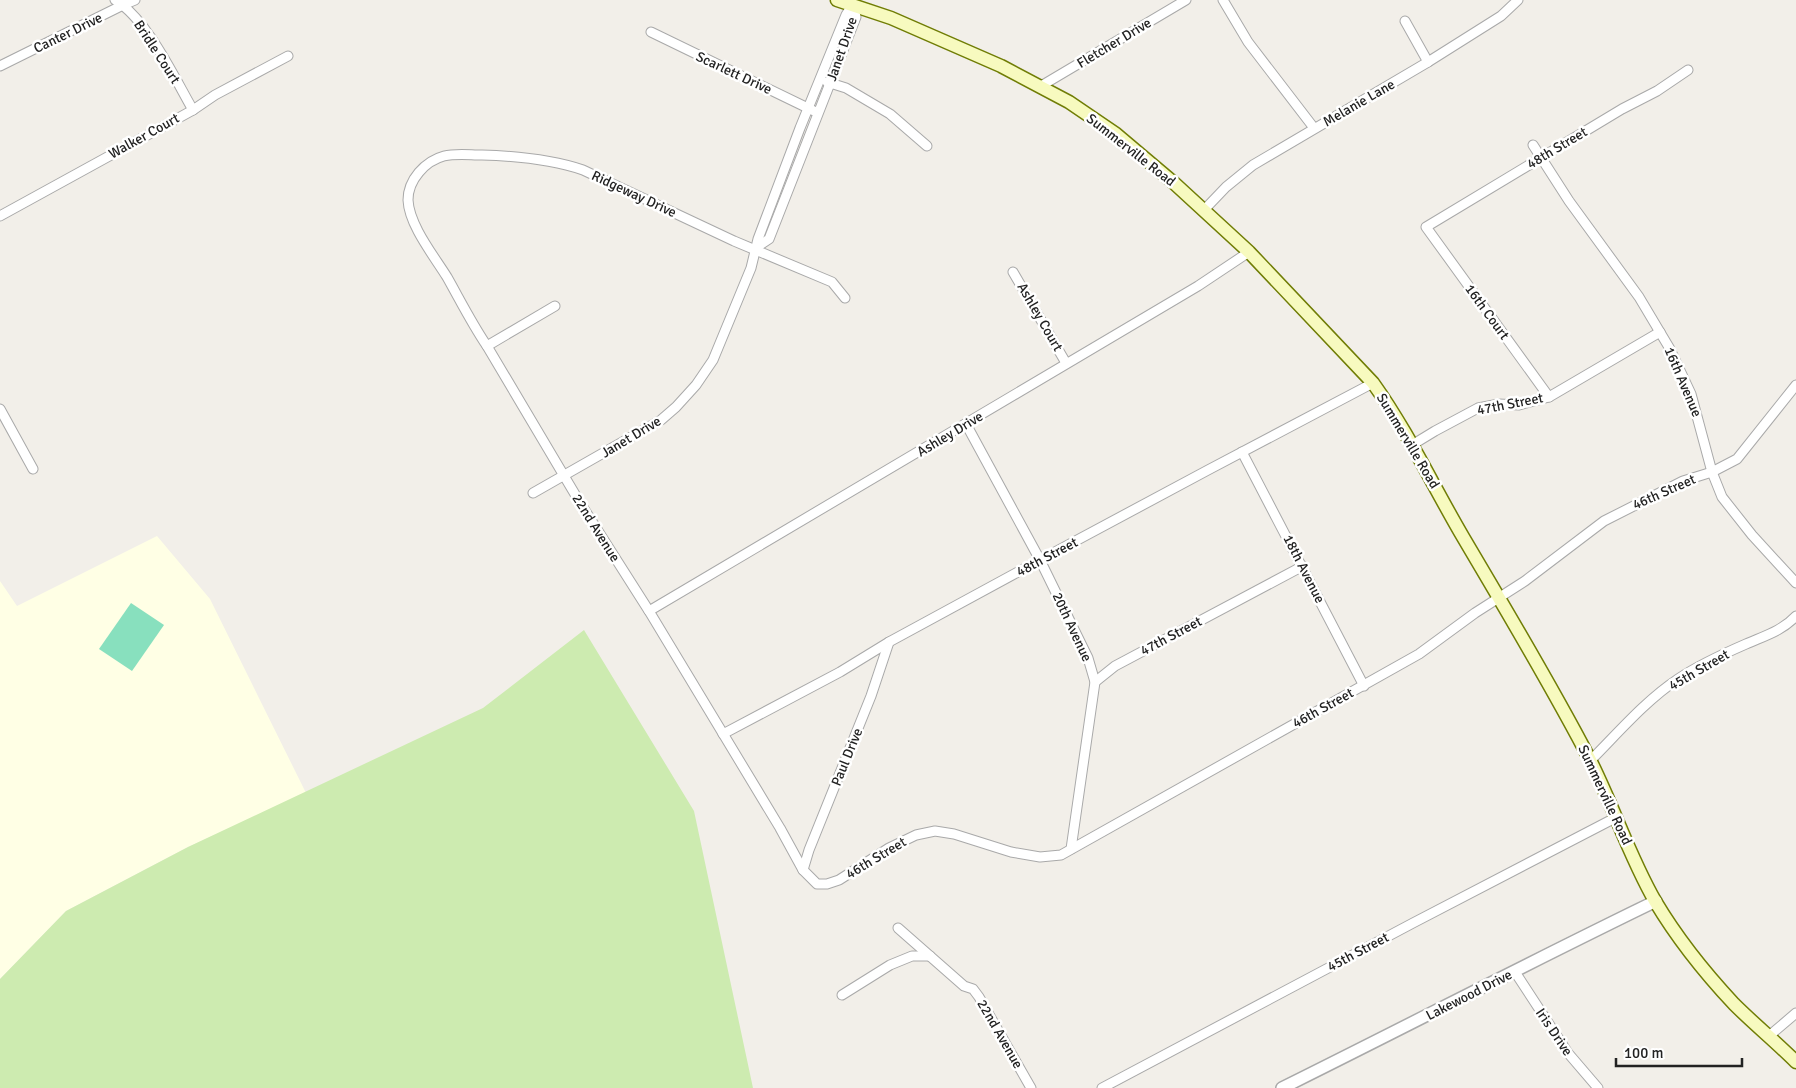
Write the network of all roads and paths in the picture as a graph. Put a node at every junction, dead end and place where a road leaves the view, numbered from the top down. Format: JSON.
{"nodes":[{"id":1,"x":135,"y":0,"type":"edge"},
{"id":2,"x":837,"y":0,"type":"edge"},
{"id":3,"x":1186,"y":0,"type":"edge"},
{"id":4,"x":1223,"y":0,"type":"edge"},
{"id":5,"x":1518,"y":0,"type":"edge"},
{"id":6,"x":119,"y":2,"type":"edge"},
{"id":7,"x":854,"y":4,"type":"junction"},
{"id":8,"x":1405,"y":21,"type":"dead end"},
{"id":9,"x":651,"y":32,"type":"dead end"},
{"id":10,"x":288,"y":56,"type":"dead end"},
{"id":11,"x":1428,"y":62,"type":"junction"},
{"id":12,"x":0,"y":66,"type":"edge"},
{"id":13,"x":1688,"y":70,"type":"dead end"},
{"id":14,"x":820,"y":79,"type":"junction"},
{"id":15,"x":831,"y":83,"type":"junction"},
{"id":16,"x":1042,"y":86,"type":"junction"},
{"id":17,"x":808,"y":108,"type":"junction"},
{"id":18,"x":193,"y":110,"type":"junction"},
{"id":19,"x":818,"y":113,"type":"junction"},
{"id":20,"x":1314,"y":128,"type":"junction"},
{"id":21,"x":927,"y":146,"type":"dead end"},
{"id":22,"x":1533,"y":146,"type":"dead end"},
{"id":23,"x":1541,"y":158,"type":"junction"},
{"id":24,"x":413,"y":180,"type":"joint"},
{"id":25,"x":1204,"y":210,"type":"junction"},
{"id":26,"x":0,"y":216,"type":"edge"},
{"id":27,"x":1426,"y":226,"type":"joint"},
{"id":28,"x":754,"y":249,"type":"junction"},
{"id":29,"x":1249,"y":252,"type":"junction"},
{"id":30,"x":1014,"y":272,"type":"dead end"},
{"id":31,"x":845,"y":298,"type":"dead end"},
{"id":32,"x":555,"y":306,"type":"dead end"},
{"id":33,"x":1660,"y":332,"type":"junction"},
{"id":34,"x":487,"y":346,"type":"junction"},
{"id":35,"x":1066,"y":363,"type":"junction"},
{"id":36,"x":1374,"y":384,"type":"junction"},
{"id":37,"x":1796,"y":385,"type":"edge"},
{"id":38,"x":1549,"y":397,"type":"junction"},
{"id":39,"x":0,"y":409,"type":"edge"},
{"id":40,"x":966,"y":424,"type":"junction"},
{"id":41,"x":1412,"y":445,"type":"junction"},
{"id":42,"x":1242,"y":452,"type":"junction"},
{"id":43,"x":33,"y":469,"type":"dead end"},
{"id":44,"x":1712,"y":472,"type":"junction"},
{"id":45,"x":564,"y":476,"type":"junction"},
{"id":46,"x":534,"y":493,"type":"dead end"},
{"id":47,"x":1040,"y":560,"type":"junction"},
{"id":48,"x":1302,"y":566,"type":"junction"},
{"id":49,"x":1796,"y":583,"type":"edge"},
{"id":50,"x":1499,"y":597,"type":"junction"},
{"id":51,"x":649,"y":611,"type":"junction"},
{"id":52,"x":1796,"y":616,"type":"edge"},
{"id":53,"x":889,"y":642,"type":"junction"},
{"id":54,"x":1094,"y":682,"type":"junction"},
{"id":55,"x":1364,"y":686,"type":"junction"},
{"id":56,"x":723,"y":734,"type":"junction"},
{"id":57,"x":1590,"y":761,"type":"junction"},
{"id":58,"x":1615,"y":818,"type":"junction"},
{"id":59,"x":1071,"y":849,"type":"junction"},
{"id":60,"x":803,"y":870,"type":"junction"},
{"id":61,"x":1656,"y":902,"type":"junction"},
{"id":62,"x":898,"y":928,"type":"dead end"},
{"id":63,"x":930,"y":956,"type":"junction"},
{"id":64,"x":1515,"y":972,"type":"junction"},
{"id":65,"x":842,"y":995,"type":"dead end"},
{"id":66,"x":1796,"y":1013,"type":"edge"},
{"id":67,"x":1769,"y":1036,"type":"junction"},
{"id":68,"x":1796,"y":1062,"type":"edge"},
{"id":69,"x":1031,"y":1088,"type":"edge"},
{"id":70,"x":1102,"y":1088,"type":"edge"},
{"id":71,"x":1282,"y":1088,"type":"edge"},
{"id":72,"x":1598,"y":1088,"type":"edge"}],
"edges":[{"from":1,"to":6,"type":"street","name":"Canter Drive"},
{"from":2,"to":7,"type":"main road","name":"Summerville Road"},
{"from":3,"to":16,"type":"street","name":"Fletcher Drive"},
{"from":4,"to":20,"type":"street"},
{"from":5,"to":11,"type":"street","name":"Melanie Lane"},
{"from":6,"to":12,"type":"street","name":"Canter Drive"},
{"from":6,"to":18,"type":"street","name":"Bridle Court"},
{"from":7,"to":14,"type":"street","name":"Janet Drive"},
{"from":7,"to":15,"type":"street","name":"Janet Drive"},
{"from":7,"to":16,"type":"main road","name":"Summerville Road"},
{"from":8,"to":11,"type":"street"},
{"from":9,"to":17,"type":"street","name":"Scarlett Drive"},
{"from":10,"to":18,"type":"street","name":"Walker Court"},
{"from":11,"to":20,"type":"street","name":"Melanie Lane"},
{"from":13,"to":23,"type":"street","name":"48th Street"},
{"from":14,"to":15,"type":"street"},
{"from":14,"to":17,"type":"street","name":"Janet Drive"},
{"from":15,"to":19,"type":"street","name":"Janet Drive"},
{"from":15,"to":21,"type":"street"},
{"from":16,"to":25,"type":"main road","name":"Summerville Road"},
{"from":17,"to":19,"type":"street","name":"Scarlett Drive"},
{"from":17,"to":28,"type":"street","name":"Janet Drive"},
{"from":18,"to":26,"type":"street","name":"Walker Court"},
{"from":19,"to":28,"type":"street","name":"Janet Drive"},
{"from":20,"to":25,"type":"street","name":"Melanie Lane"},
{"from":22,"to":23,"type":"street","name":"16th Avenue"},
{"from":23,"to":27,"type":"street","name":"48th Street"},
{"from":23,"to":33,"type":"street","name":"16th Avenue"},
{"from":24,"to":28,"type":"street","name":"Ridgeway Drive"},
{"from":24,"to":34,"type":"street","name":"22nd Avenue"},
{"from":25,"to":29,"type":"main road","name":"Summerville Road"},
{"from":27,"to":38,"type":"street","name":"16th Court"},
{"from":28,"to":31,"type":"street","name":"Ridgeway Drive"},
{"from":28,"to":45,"type":"street","name":"Janet Drive"},
{"from":29,"to":35,"type":"street","name":"Ashley Drive"},
{"from":29,"to":36,"type":"main road","name":"Summerville Road"},
{"from":30,"to":35,"type":"street","name":"Ashley Court"},
{"from":32,"to":34,"type":"street"},
{"from":33,"to":38,"type":"street","name":"47th Street"},
{"from":33,"to":44,"type":"street","name":"16th Avenue"},
{"from":34,"to":45,"type":"street","name":"22nd Avenue"},
{"from":35,"to":40,"type":"street","name":"Ashley Drive"},
{"from":36,"to":41,"type":"main road","name":"Summerville Road"},
{"from":36,"to":42,"type":"street","name":"48th Street"},
{"from":37,"to":44,"type":"street","name":"46th Street"},
{"from":38,"to":41,"type":"street","name":"47th Street"},
{"from":39,"to":43,"type":"street"},
{"from":40,"to":47,"type":"street","name":"20th Avenue"},
{"from":40,"to":51,"type":"street","name":"Ashley Drive"},
{"from":41,"to":50,"type":"main road","name":"Summerville Road"},
{"from":42,"to":47,"type":"street","name":"48th Street"},
{"from":42,"to":48,"type":"street","name":"18th Avenue"},
{"from":44,"to":49,"type":"street","name":"16th Avenue"},
{"from":44,"to":50,"type":"street","name":"46th Street"},
{"from":45,"to":46,"type":"street","name":"Janet Drive"},
{"from":45,"to":51,"type":"street","name":"22nd Avenue"},
{"from":47,"to":53,"type":"street","name":"48th Street"},
{"from":47,"to":54,"type":"street","name":"20th Avenue"},
{"from":48,"to":54,"type":"street","name":"47th Street"},
{"from":48,"to":55,"type":"street","name":"18th Avenue"},
{"from":50,"to":55,"type":"street","name":"46th Street"},
{"from":50,"to":57,"type":"main road","name":"Summerville Road"},
{"from":51,"to":56,"type":"street","name":"22nd Avenue"},
{"from":52,"to":57,"type":"street","name":"45th Street"},
{"from":53,"to":56,"type":"street","name":"48th Street"},
{"from":53,"to":60,"type":"street","name":"Paul Drive"},
{"from":54,"to":59,"type":"street","name":"20th Avenue"},
{"from":55,"to":59,"type":"street","name":"46th Street"},
{"from":56,"to":60,"type":"street","name":"22nd Avenue"},
{"from":57,"to":58,"type":"main road","name":"Summerville Road"},
{"from":58,"to":61,"type":"main road","name":"Summerville Road"},
{"from":58,"to":70,"type":"street","name":"45th Street"},
{"from":59,"to":60,"type":"street","name":"46th Street"},
{"from":61,"to":64,"type":"street","name":"Lakewood Drive"},
{"from":61,"to":67,"type":"main road","name":"Summerville Road"},
{"from":62,"to":63,"type":"street","name":"22nd Avenue"},
{"from":63,"to":65,"type":"street"},
{"from":63,"to":69,"type":"street","name":"22nd Avenue"},
{"from":64,"to":71,"type":"street","name":"Lakewood Drive"},
{"from":64,"to":72,"type":"street","name":"Iris Drive"},
{"from":66,"to":67,"type":"street"},
{"from":67,"to":68,"type":"main road","name":"Summerville Road"}]}
